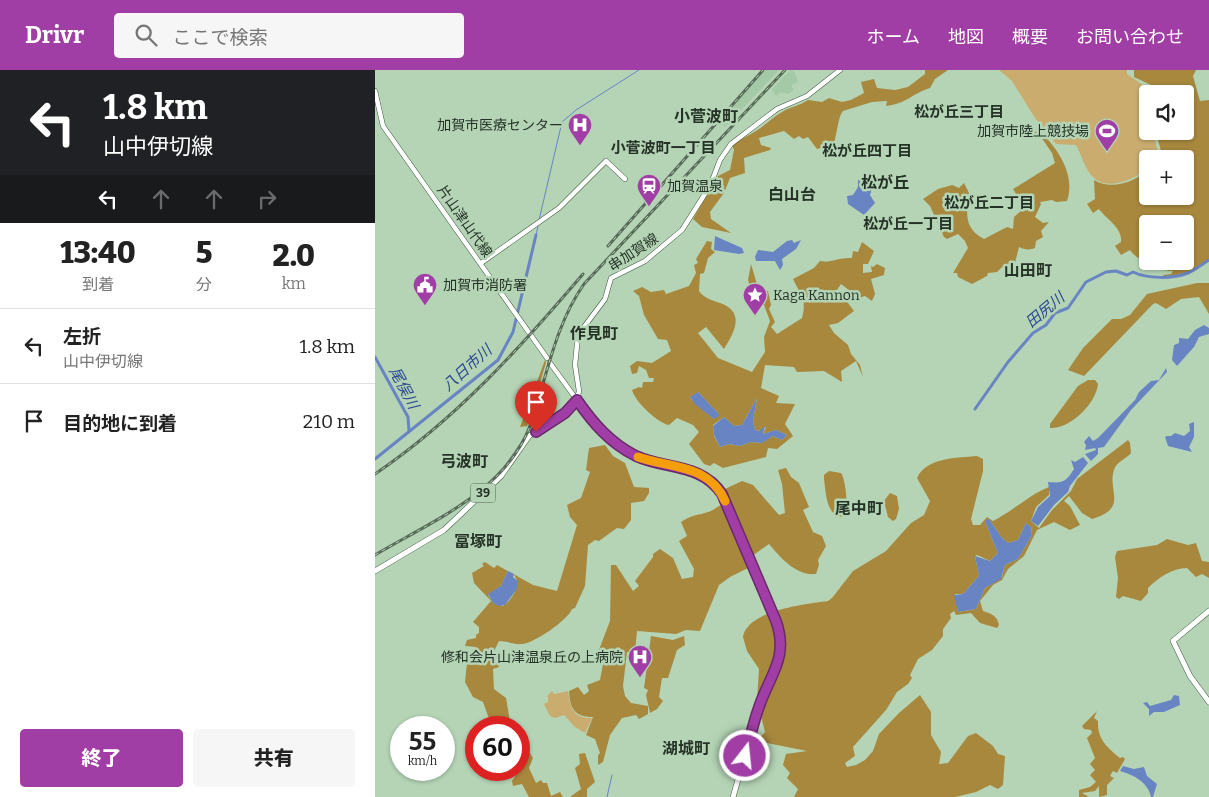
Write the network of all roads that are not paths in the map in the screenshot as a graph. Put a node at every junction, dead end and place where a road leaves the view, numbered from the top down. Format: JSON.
{"nodes":[{"id":1,"x":840,"y":70,"type":"edge"},
{"id":2,"x":375,"y":91,"type":"edge"},
{"id":3,"x":623,"y":180,"type":"dead end"},
{"id":4,"x":481,"y":263,"type":"junction"},
{"id":5,"x":577,"y":400,"type":"junction"},
{"id":6,"x":375,"y":571,"type":"edge"},
{"id":7,"x":1209,"y":611,"type":"edge"},
{"id":8,"x":1209,"y":702,"type":"edge"},
{"id":9,"x":733,"y":797,"type":"edge"}],
"edges":[{"from":1,"to":5,"type":"main road","name":"串加賀線"},
{"from":2,"to":4,"type":"main road","name":"片山津山代線"},
{"from":3,"to":4,"type":"main road"},
{"from":4,"to":5,"type":"main road","name":"片山津山代線"},
{"from":5,"to":6,"type":"main road","number":"39"},
{"from":5,"to":9,"type":"main road"},
{"from":7,"to":8,"type":"main road"}]}
